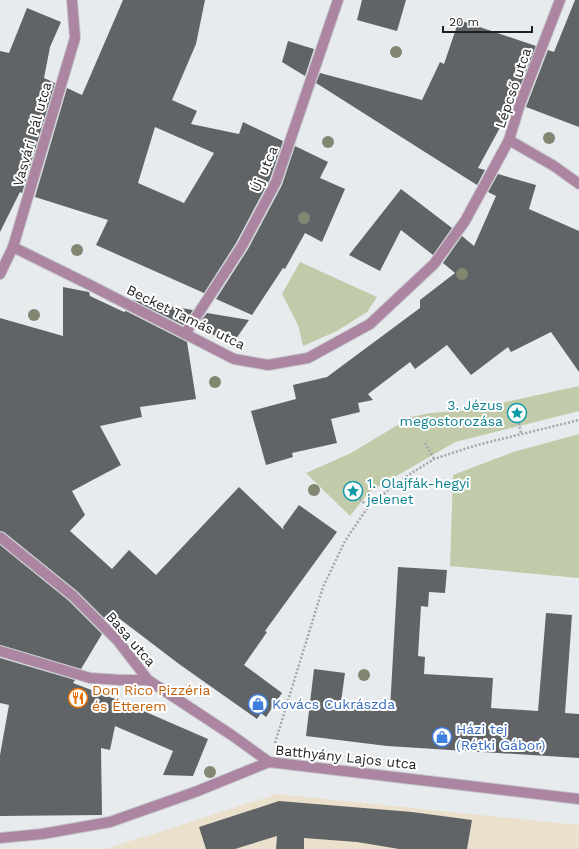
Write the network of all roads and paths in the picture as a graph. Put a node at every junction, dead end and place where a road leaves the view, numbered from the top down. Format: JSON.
{"nodes":[{"id":1,"x":72,"y":0,"type":"edge"},
{"id":2,"x":338,"y":0,"type":"edge"},
{"id":3,"x":560,"y":0,"type":"edge"},
{"id":4,"x":509,"y":140,"type":"junction"},
{"id":5,"x":579,"y":184,"type":"edge"},
{"id":6,"x":13,"y":247,"type":"junction"},
{"id":7,"x":0,"y":274,"type":"edge"},
{"id":8,"x":185,"y":334,"type":"junction"},
{"id":9,"x":518,"y":419,"type":"dead end"},
{"id":10,"x":579,"y":420,"type":"edge"},
{"id":11,"x":521,"y":433,"type":"junction"},
{"id":12,"x":425,"y":443,"type":"dead end"},
{"id":13,"x":434,"y":459,"type":"junction"},
{"id":14,"x":357,"y":496,"type":"dead end"},
{"id":15,"x":368,"y":507,"type":"junction"},
{"id":16,"x":0,"y":538,"type":"edge"},
{"id":17,"x":0,"y":651,"type":"edge"},
{"id":18,"x":148,"y":680,"type":"junction"},
{"id":19,"x":269,"y":762,"type":"junction"},
{"id":20,"x":579,"y":799,"type":"edge"},
{"id":21,"x":0,"y":838,"type":"edge"}],
"edges":[{"from":1,"to":6,"type":"street","name":"Vasvári Pál utca"},
{"from":2,"to":8,"type":"street","name":"Új utca"},
{"from":3,"to":4,"type":"street","name":"Lépcső utca"},
{"from":4,"to":5,"type":"street"},
{"from":4,"to":8,"type":"street","name":"Becket Tamás utca"},
{"from":6,"to":7,"type":"street","name":"Vasvári Pál utca"},
{"from":6,"to":8,"type":"street","name":"Becket Tamás utca"},
{"from":9,"to":11,"type":"path"},
{"from":10,"to":11,"type":"path"},
{"from":11,"to":13,"type":"path"},
{"from":12,"to":13,"type":"path"},
{"from":13,"to":15,"type":"path"},
{"from":14,"to":15,"type":"path"},
{"from":15,"to":19,"type":"path"},
{"from":16,"to":18,"type":"street","name":"Basa utca"},
{"from":17,"to":18,"type":"street"},
{"from":18,"to":19,"type":"street","name":"Basa utca"},
{"from":19,"to":20,"type":"street","name":"Batthyány Lajos utca"},
{"from":19,"to":21,"type":"street","name":"Batthyány Lajos utca"}]}
